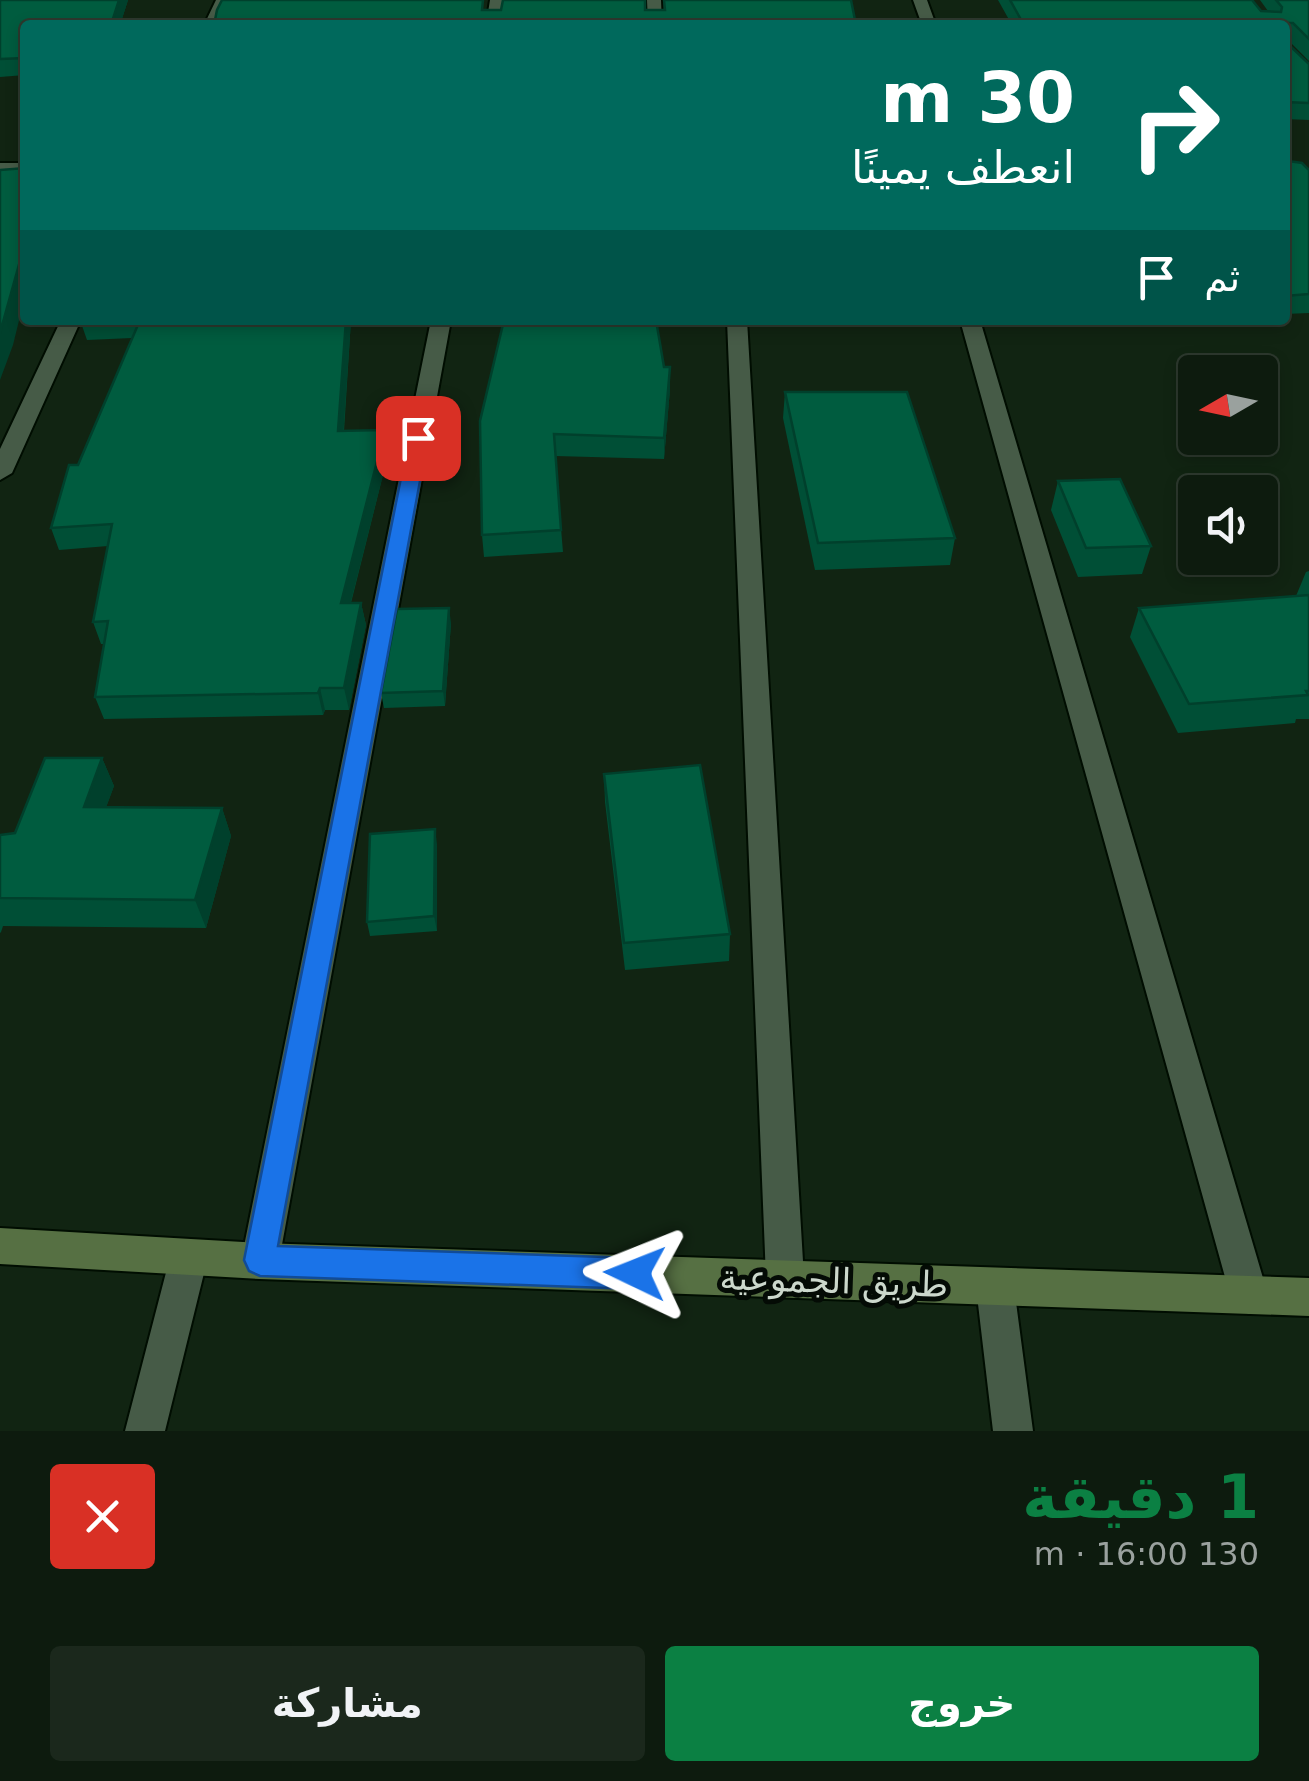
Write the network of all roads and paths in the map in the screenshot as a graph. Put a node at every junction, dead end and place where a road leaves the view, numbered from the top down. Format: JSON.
{"nodes":[{"id":1,"x":69,"y":325,"type":"edge"},
{"id":2,"x":440,"y":325,"type":"edge"},
{"id":3,"x":736,"y":325,"type":"edge"},
{"id":4,"x":971,"y":325,"type":"edge"},
{"id":5,"x":0,"y":473,"type":"edge"},
{"id":6,"x":0,"y":1246,"type":"edge"},
{"id":7,"x":189,"y":1257,"type":"junction"},
{"id":8,"x":260,"y":1260,"type":"junction"},
{"id":9,"x":785,"y":1278,"type":"junction"},
{"id":10,"x":995,"y":1287,"type":"junction"},
{"id":11,"x":1249,"y":1295,"type":"junction"},
{"id":12,"x":1309,"y":1297,"type":"edge"},
{"id":13,"x":145,"y":1431,"type":"edge"},
{"id":14,"x":1012,"y":1431,"type":"edge"}],
"edges":[{"from":1,"to":5,"type":"street"},
{"from":2,"to":8,"type":"street"},
{"from":3,"to":9,"type":"street"},
{"from":4,"to":11,"type":"street"},
{"from":6,"to":7,"type":"main road","name":"طريق الجموعية"},
{"from":7,"to":8,"type":"main road","name":"طريق الجموعية"},
{"from":7,"to":13,"type":"street"},
{"from":8,"to":9,"type":"main road","name":"طريق الجموعية"},
{"from":9,"to":10,"type":"main road","name":"طريق الجموعية"},
{"from":10,"to":11,"type":"main road","name":"طريق الجموعية"},
{"from":10,"to":14,"type":"street"},
{"from":11,"to":12,"type":"main road","name":"طريق الجموعية"}]}
